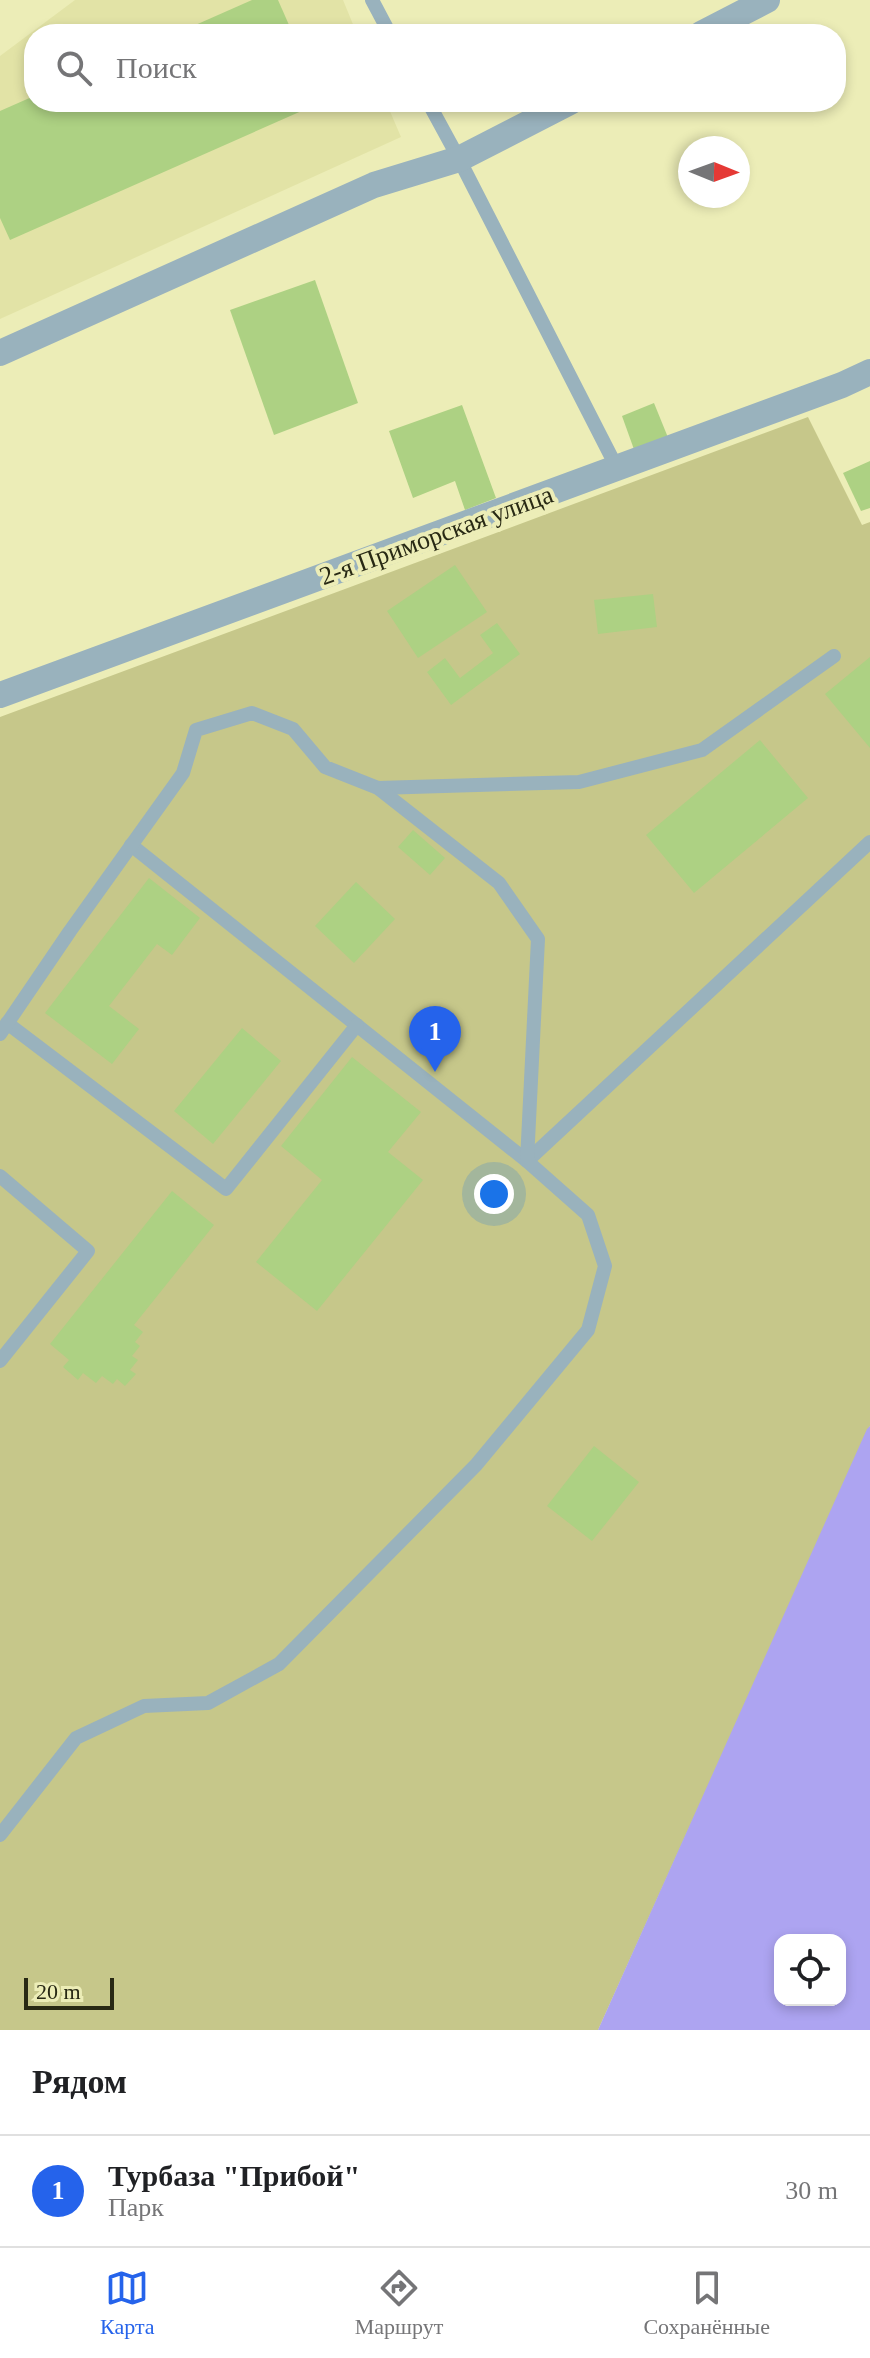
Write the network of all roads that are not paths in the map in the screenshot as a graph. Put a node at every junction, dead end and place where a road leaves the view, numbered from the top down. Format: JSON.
{"nodes":[{"id":1,"x":372,"y":0,"type":"edge"},
{"id":2,"x":767,"y":0,"type":"edge"},
{"id":3,"x":385,"y":24,"type":"edge"},
{"id":4,"x":720,"y":24,"type":"edge"},
{"id":5,"x":433,"y":112,"type":"edge"},
{"id":6,"x":551,"y":112,"type":"edge"},
{"id":7,"x":459,"y":159,"type":"junction"},
{"id":8,"x":0,"y":353,"type":"edge"},
{"id":9,"x":870,"y":372,"type":"edge"},
{"id":10,"x":617,"y":468,"type":"junction"},
{"id":11,"x":834,"y":656,"type":"dead end"},
{"id":12,"x":0,"y":695,"type":"edge"},
{"id":13,"x":378,"y":788,"type":"junction"},
{"id":14,"x":870,"y":842,"type":"edge"},
{"id":15,"x":131,"y":845,"type":"junction"},
{"id":16,"x":357,"y":1025,"type":"junction"},
{"id":17,"x":4,"y":1029,"type":"edge"},
{"id":18,"x":527,"y":1161,"type":"junction"},
{"id":19,"x":0,"y":1176,"type":"edge"},
{"id":20,"x":0,"y":1361,"type":"edge"},
{"id":21,"x":0,"y":1835,"type":"edge"}],
"edges":[{"from":1,"to":3,"type":"lane"},
{"from":2,"to":4,"type":"street"},
{"from":5,"to":7,"type":"lane"},
{"from":6,"to":7,"type":"street"},
{"from":7,"to":8,"type":"street"},
{"from":7,"to":10,"type":"lane"},
{"from":9,"to":10,"type":"street","name":"2-я Приморская улица"},
{"from":10,"to":12,"type":"street","name":"2-я Приморская улица"},
{"from":11,"to":13,"type":"lane"},
{"from":13,"to":15,"type":"lane"},
{"from":13,"to":18,"type":"lane"},
{"from":14,"to":18,"type":"lane"},
{"from":15,"to":16,"type":"lane"},
{"from":15,"to":17,"type":"lane"},
{"from":16,"to":17,"type":"lane"},
{"from":16,"to":18,"type":"lane"},
{"from":18,"to":21,"type":"lane"},
{"from":19,"to":20,"type":"lane"}]}
